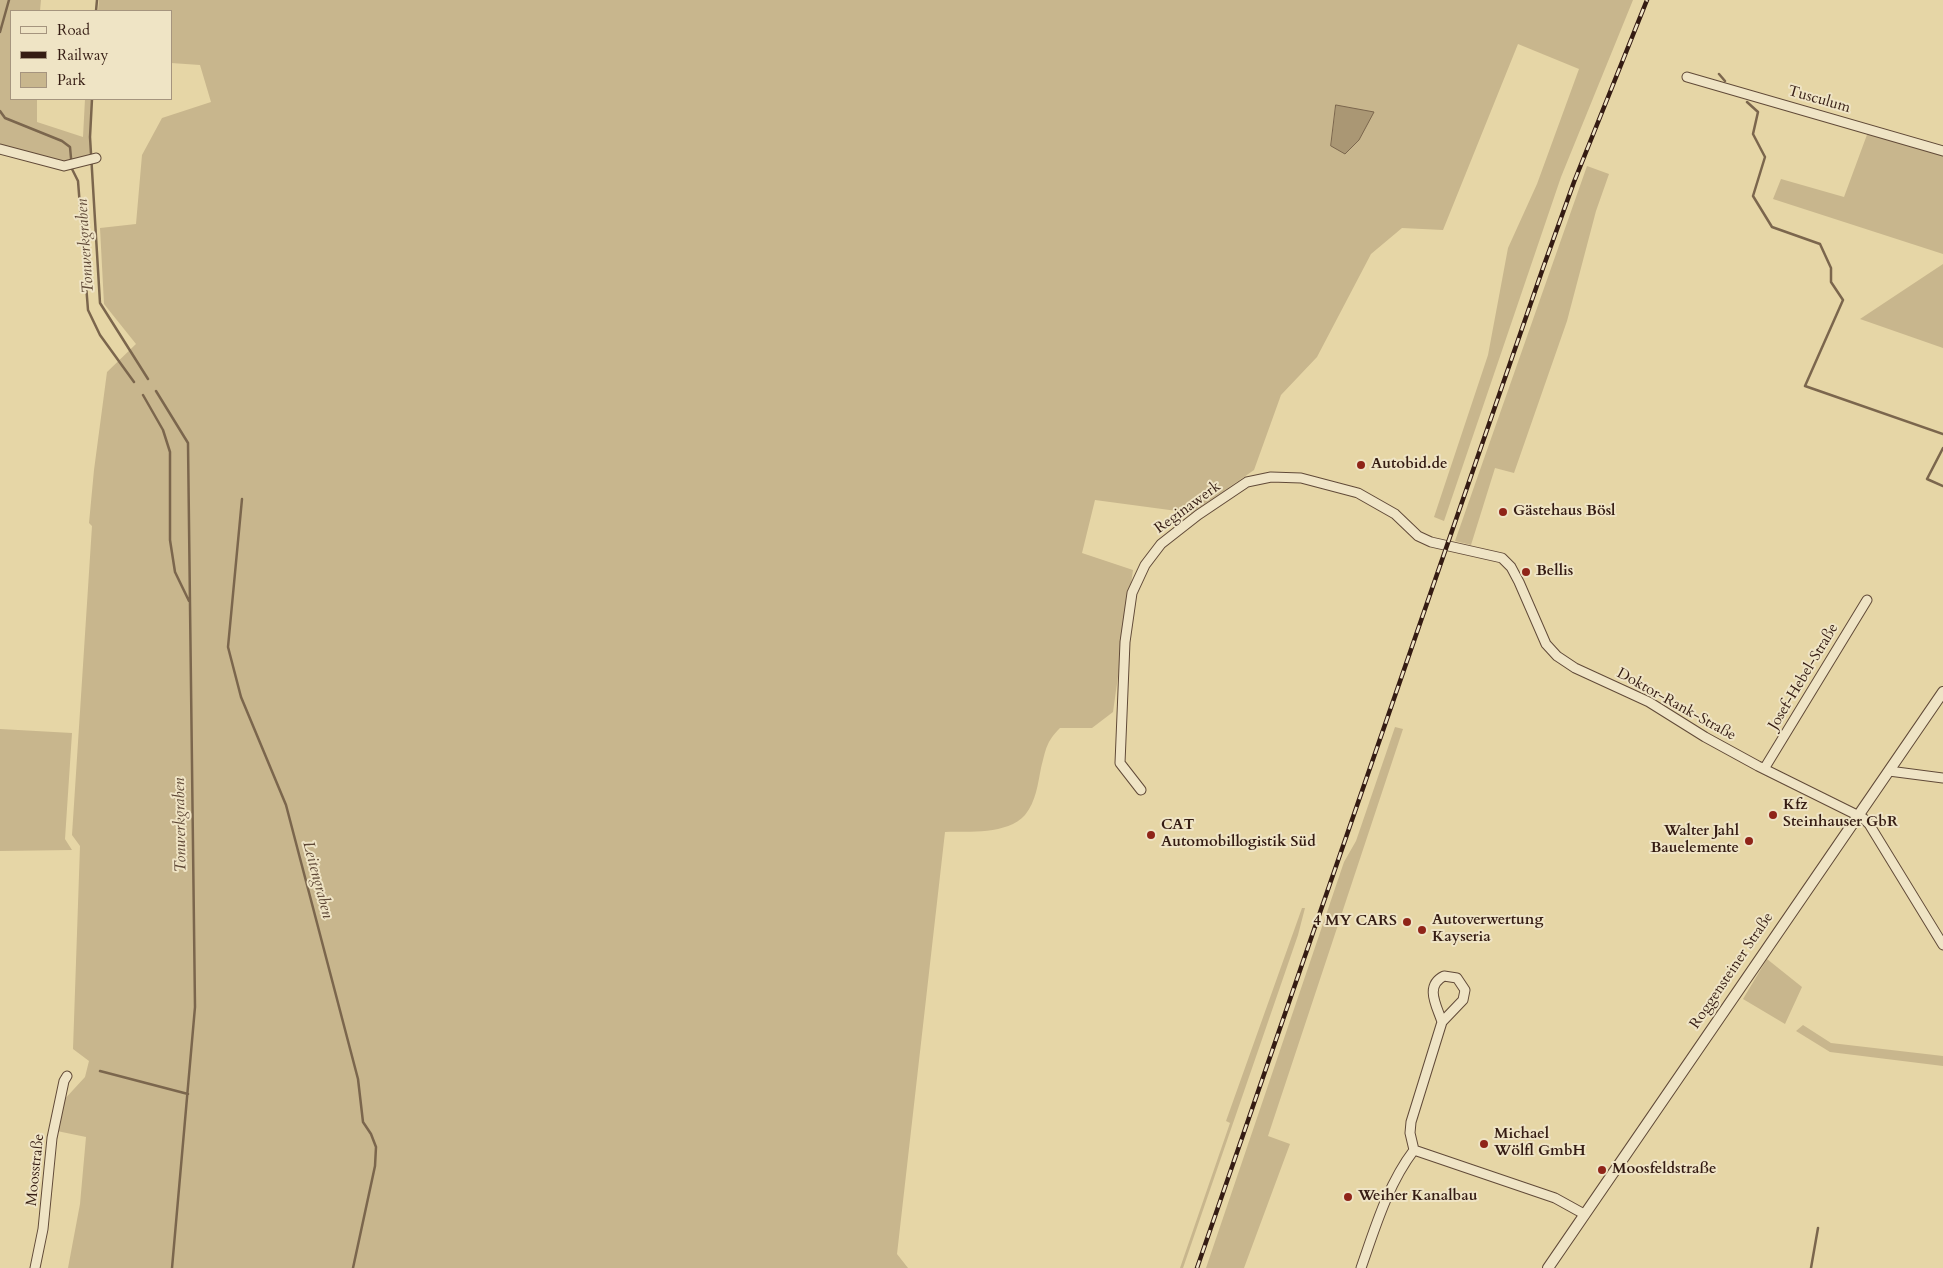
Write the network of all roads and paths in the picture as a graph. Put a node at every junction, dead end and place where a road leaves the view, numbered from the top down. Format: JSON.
{"nodes":[{"id":1,"x":1686,"y":77,"type":"dead end"},
{"id":2,"x":0,"y":149,"type":"edge"},
{"id":3,"x":1943,"y":151,"type":"edge"},
{"id":4,"x":94,"y":159,"type":"dead end"},
{"id":5,"x":1442,"y":545,"type":"joint"},
{"id":6,"x":1867,"y":600,"type":"dead end"},
{"id":7,"x":1943,"y":692,"type":"edge"},
{"id":8,"x":1764,"y":769,"type":"junction"},
{"id":9,"x":1889,"y":771,"type":"junction"},
{"id":10,"x":1943,"y":778,"type":"edge"},
{"id":11,"x":1141,"y":790,"type":"dead end"},
{"id":12,"x":1858,"y":815,"type":"junction"},
{"id":13,"x":1943,"y":945,"type":"edge"},
{"id":14,"x":1442,"y":1022,"type":"junction"},
{"id":15,"x":67,"y":1076,"type":"dead end"},
{"id":16,"x":1414,"y":1150,"type":"junction"},
{"id":17,"x":1584,"y":1214,"type":"junction"},
{"id":18,"x":35,"y":1268,"type":"edge"},
{"id":19,"x":1361,"y":1268,"type":"edge"},
{"id":20,"x":1548,"y":1268,"type":"edge"}],
"edges":[{"from":1,"to":3,"type":"street","name":"Tusculum"},
{"from":2,"to":4,"type":"street"},
{"from":5,"to":8,"type":"street","name":"Doktor-Rank-Straße"},
{"from":5,"to":11,"type":"street","name":"Reginawerk"},
{"from":6,"to":8,"type":"street","name":"Josef-Hebel-Straße"},
{"from":7,"to":9,"type":"street","name":"Roggensteiner Straße"},
{"from":8,"to":12,"type":"street","name":"Doktor-Rank-Straße"},
{"from":9,"to":10,"type":"street"},
{"from":9,"to":12,"type":"street","name":"Roggensteiner Straße"},
{"from":12,"to":13,"type":"street"},
{"from":12,"to":17,"type":"street","name":"Roggensteiner Straße"},
{"from":14,"to":14,"type":"street"},
{"from":14,"to":16,"type":"street"},
{"from":15,"to":18,"type":"street","name":"Moosstraße"},
{"from":16,"to":17,"type":"street"},
{"from":16,"to":19,"type":"street"},
{"from":17,"to":20,"type":"street","name":"Roggensteiner Straße"}]}
